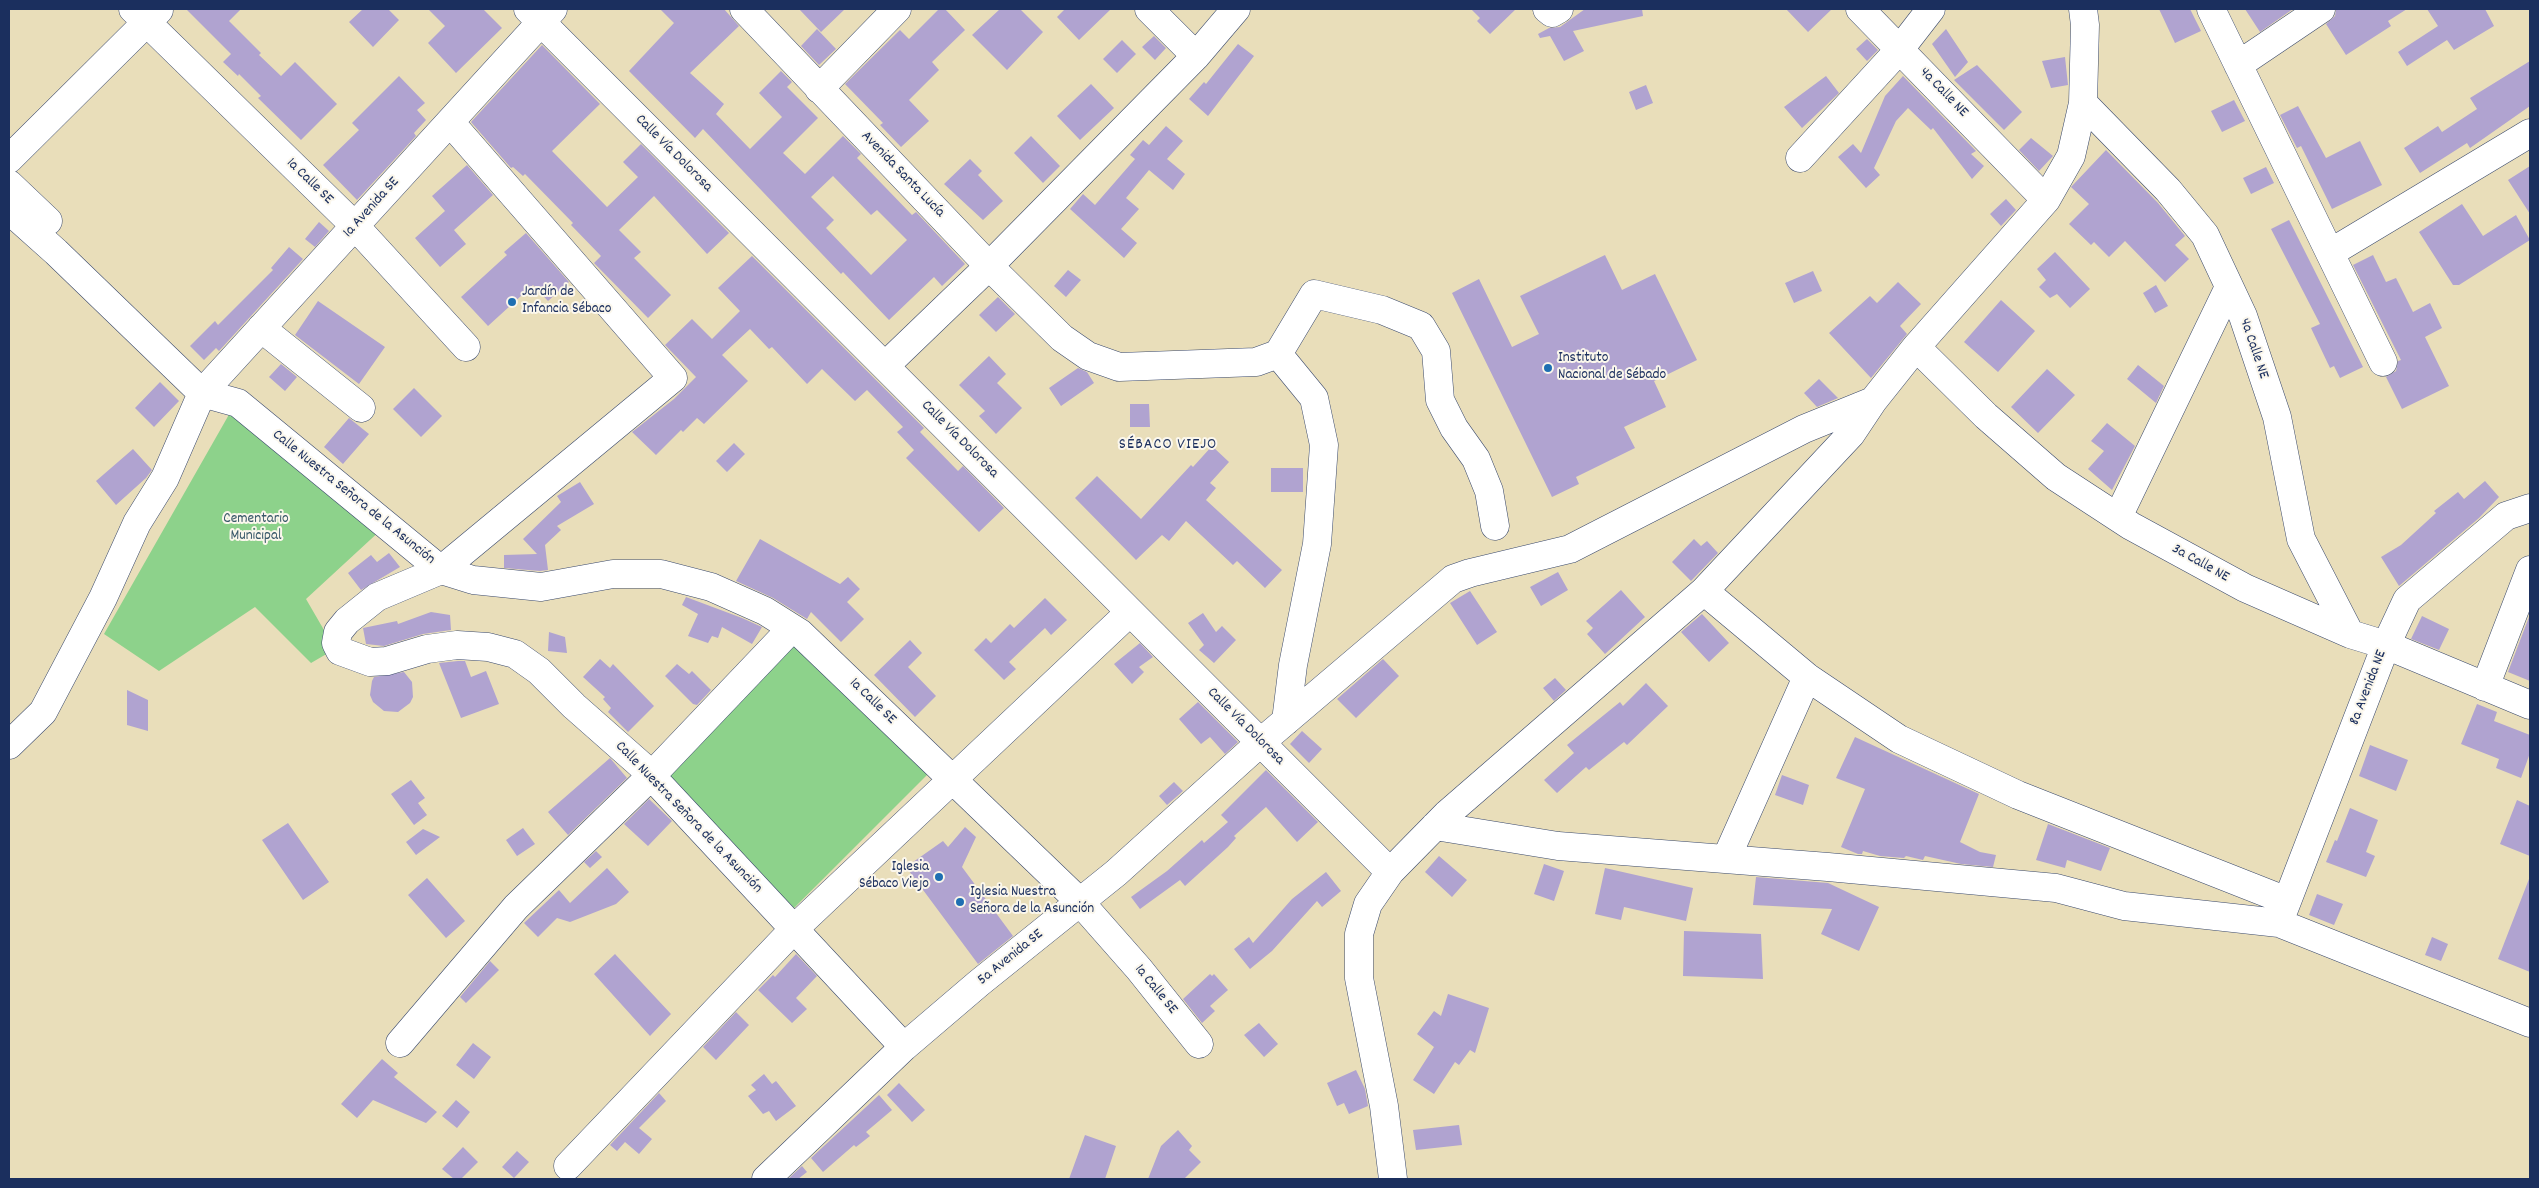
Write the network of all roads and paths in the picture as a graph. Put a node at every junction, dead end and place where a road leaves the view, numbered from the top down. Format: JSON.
{"nodes":[{"id":1,"x":744,"y":9,"type":"edge"},
{"id":2,"x":897,"y":9,"type":"edge"},
{"id":3,"x":1148,"y":9,"type":"edge"},
{"id":4,"x":1236,"y":9,"type":"edge"},
{"id":5,"x":1860,"y":9,"type":"edge"},
{"id":6,"x":1931,"y":9,"type":"edge"},
{"id":7,"x":2083,"y":9,"type":"edge"},
{"id":8,"x":2211,"y":9,"type":"edge"},
{"id":9,"x":2321,"y":9,"type":"edge"},
{"id":10,"x":146,"y":13,"type":"edge"},
{"id":11,"x":541,"y":13,"type":"edge"},
{"id":12,"x":1900,"y":49,"type":"junction"},
{"id":13,"x":1196,"y":56,"type":"junction"},
{"id":14,"x":2238,"y":65,"type":"junction"},
{"id":15,"x":819,"y":89,"type":"junction"},
{"id":16,"x":2083,"y":103,"type":"junction"},
{"id":17,"x":450,"y":122,"type":"junction"},
{"id":18,"x":2530,"y":133,"type":"edge"},
{"id":19,"x":1800,"y":158,"type":"dead end"},
{"id":20,"x":9,"y":159,"type":"edge"},
{"id":21,"x":9,"y":184,"type":"edge"},
{"id":22,"x":2046,"y":200,"type":"junction"},
{"id":23,"x":9,"y":210,"type":"edge"},
{"id":24,"x":355,"y":226,"type":"junction"},
{"id":25,"x":2330,"y":253,"type":"junction"},
{"id":26,"x":989,"y":266,"type":"junction"},
{"id":27,"x":2229,"y":287,"type":"junction"},
{"id":28,"x":261,"y":328,"type":"junction"},
{"id":29,"x":466,"y":347,"type":"dead end"},
{"id":30,"x":1916,"y":347,"type":"junction"},
{"id":31,"x":1278,"y":354,"type":"junction"},
{"id":32,"x":2383,"y":362,"type":"dead end"},
{"id":33,"x":885,"y":366,"type":"junction"},
{"id":34,"x":208,"y":386,"type":"junction"},
{"id":35,"x":1873,"y":401,"type":"junction"},
{"id":36,"x":361,"y":408,"type":"dead end"},
{"id":37,"x":2530,"y":508,"type":"edge"},
{"id":38,"x":2118,"y":517,"type":"junction"},
{"id":39,"x":1495,"y":526,"type":"dead end"},
{"id":40,"x":441,"y":570,"type":"junction"},
{"id":41,"x":2530,"y":570,"type":"edge"},
{"id":42,"x":1704,"y":591,"type":"junction"},
{"id":43,"x":1130,"y":612,"type":"junction"},
{"id":44,"x":792,"y":628,"type":"junction"},
{"id":45,"x":2350,"y":634,"type":"junction"},
{"id":46,"x":2386,"y":645,"type":"junction"},
{"id":47,"x":1807,"y":677,"type":"junction"},
{"id":48,"x":2485,"y":686,"type":"junction"},
{"id":49,"x":2530,"y":705,"type":"edge"},
{"id":50,"x":1286,"y":721,"type":"junction"},
{"id":51,"x":1261,"y":742,"type":"junction"},
{"id":52,"x":9,"y":745,"type":"edge"},
{"id":53,"x":651,"y":776,"type":"junction"},
{"id":54,"x":953,"y":779,"type":"junction"},
{"id":55,"x":1435,"y":826,"type":"junction"},
{"id":56,"x":1726,"y":859,"type":"junction"},
{"id":57,"x":1390,"y":872,"type":"junction"},
{"id":58,"x":1080,"y":902,"type":"junction"},
{"id":59,"x":2283,"y":912,"type":"junction"},
{"id":60,"x":794,"y":928,"type":"junction"},
{"id":61,"x":2530,"y":1023,"type":"edge"},
{"id":62,"x":400,"y":1043,"type":"dead end"},
{"id":63,"x":1199,"y":1044,"type":"dead end"},
{"id":64,"x":904,"y":1047,"type":"junction"},
{"id":65,"x":568,"y":1166,"type":"dead end"},
{"id":66,"x":766,"y":1179,"type":"edge"},
{"id":67,"x":1393,"y":1179,"type":"edge"}],
"edges":[{"from":1,"to":15,"type":"street","name":"Avenida Santa Lucía"},
{"from":2,"to":15,"type":"street"},
{"from":3,"to":13,"type":"street"},
{"from":4,"to":13,"type":"street"},
{"from":5,"to":12,"type":"street","name":"4a Calle NE"},
{"from":6,"to":12,"type":"street"},
{"from":7,"to":16,"type":"street"},
{"from":8,"to":14,"type":"street"},
{"from":9,"to":14,"type":"street"},
{"from":10,"to":20,"type":"street"},
{"from":10,"to":24,"type":"street","name":"1a Calle SE"},
{"from":11,"to":17,"type":"street","name":"1a Avenida SE"},
{"from":11,"to":33,"type":"street","name":"Calle Vía Dolorosa"},
{"from":12,"to":19,"type":"street"},
{"from":12,"to":22,"type":"street","name":"4a Calle NE"},
{"from":13,"to":26,"type":"street"},
{"from":14,"to":25,"type":"street"},
{"from":15,"to":26,"type":"street","name":"Avenida Santa Lucía"},
{"from":16,"to":22,"type":"street"},
{"from":16,"to":27,"type":"street","name":"4a Calle NE"},
{"from":17,"to":24,"type":"street","name":"1a Avenida SE"},
{"from":17,"to":40,"type":"street"},
{"from":18,"to":25,"type":"street"},
{"from":21,"to":34,"type":"street","name":"Calle Nuestra Señora de la Asunción"},
{"from":22,"to":30,"type":"street"},
{"from":23,"to":34,"type":"street","name":"Calle Nuestra Señora de la Asunción"},
{"from":24,"to":28,"type":"street","name":"1a Avenida SE"},
{"from":24,"to":29,"type":"street","name":"1a Calle SE"},
{"from":25,"to":32,"type":"street"},
{"from":26,"to":31,"type":"street","name":"Avenida Santa Lucía"},
{"from":26,"to":33,"type":"street"},
{"from":27,"to":38,"type":"street"},
{"from":27,"to":45,"type":"street","name":"4a Calle NE"},
{"from":28,"to":34,"type":"street","name":"1a Avenida SE"},
{"from":28,"to":36,"type":"street"},
{"from":30,"to":35,"type":"street"},
{"from":30,"to":38,"type":"street","name":"3a Calle NE"},
{"from":31,"to":39,"type":"street"},
{"from":31,"to":50,"type":"street"},
{"from":33,"to":43,"type":"street","name":"Calle Vía Dolorosa"},
{"from":34,"to":40,"type":"street","name":"Calle Nuestra Señora de la Asunción"},
{"from":34,"to":52,"type":"street","name":"1a Avenida SE"},
{"from":35,"to":42,"type":"street"},
{"from":35,"to":50,"type":"street","name":"5a Avenida SE"},
{"from":37,"to":46,"type":"street","name":"8a Avenida NE"},
{"from":38,"to":45,"type":"street","name":"3a Calle NE"},
{"from":40,"to":44,"type":"street","name":"1a Calle SE"},
{"from":40,"to":53,"type":"street","name":"Calle Nuestra Señora de la Asunción"},
{"from":41,"to":48,"type":"street"},
{"from":42,"to":47,"type":"street"},
{"from":42,"to":55,"type":"street"},
{"from":43,"to":51,"type":"street","name":"Calle Vía Dolorosa"},
{"from":43,"to":54,"type":"street"},
{"from":44,"to":53,"type":"street"},
{"from":44,"to":54,"type":"street","name":"1a Calle SE"},
{"from":45,"to":46,"type":"street","name":"3a Calle NE"},
{"from":46,"to":48,"type":"street","name":"3a Calle NE"},
{"from":46,"to":59,"type":"street","name":"8a Avenida NE"},
{"from":47,"to":56,"type":"street"},
{"from":47,"to":59,"type":"street"},
{"from":48,"to":49,"type":"street","name":"3a Calle NE"},
{"from":50,"to":51,"type":"street","name":"5a Avenida SE"},
{"from":51,"to":57,"type":"street","name":"Calle Vía Dolorosa"},
{"from":51,"to":58,"type":"street","name":"5a Avenida SE"},
{"from":53,"to":60,"type":"street","name":"Calle Nuestra Señora de la Asunción"},
{"from":53,"to":62,"type":"street"},
{"from":54,"to":58,"type":"street","name":"1a Calle SE"},
{"from":54,"to":60,"type":"street"},
{"from":55,"to":56,"type":"street"},
{"from":55,"to":57,"type":"street"},
{"from":56,"to":59,"type":"street"},
{"from":57,"to":67,"type":"street"},
{"from":58,"to":63,"type":"street","name":"1a Calle SE"},
{"from":58,"to":64,"type":"street","name":"5a Avenida SE"},
{"from":59,"to":61,"type":"street"},
{"from":60,"to":64,"type":"street","name":"Calle Nuestra Señora de la Asunción"},
{"from":60,"to":65,"type":"street"},
{"from":64,"to":66,"type":"street","name":"5a Avenida SE"}]}
